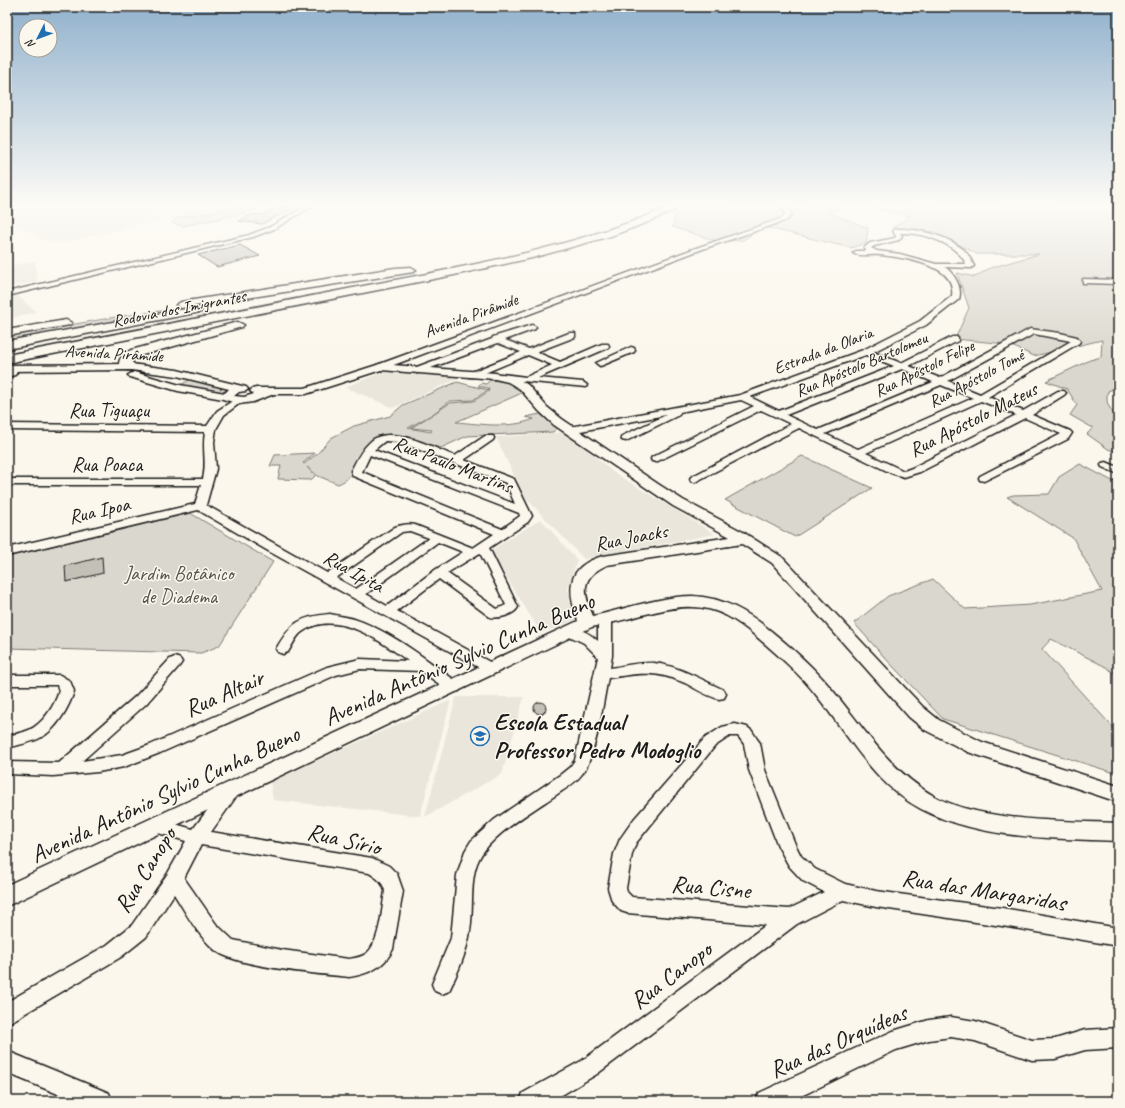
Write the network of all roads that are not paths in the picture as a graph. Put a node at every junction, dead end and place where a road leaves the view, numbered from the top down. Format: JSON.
{"nodes":[{"id":1,"x":167,"y":257,"type":"edge"},
{"id":2,"x":493,"y":257,"type":"edge"},
{"id":3,"x":507,"y":257,"type":"edge"},
{"id":4,"x":514,"y":257,"type":"edge"},
{"id":5,"x":682,"y":257,"type":"edge"},
{"id":6,"x":905,"y":257,"type":"edge"},
{"id":7,"x":923,"y":257,"type":"edge"},
{"id":8,"x":966,"y":257,"type":"edge"},
{"id":9,"x":947,"y":265,"type":"junction"},
{"id":10,"x":935,"y":266,"type":"junction"},
{"id":11,"x":411,"y":270,"type":"junction"},
{"id":12,"x":1086,"y":281,"type":"dead end"},
{"id":13,"x":1118,"y":282,"type":"edge"},
{"id":14,"x":7,"y":294,"type":"edge"},
{"id":15,"x":93,"y":318,"type":"dead end"},
{"id":16,"x":77,"y":321,"type":"dead end"},
{"id":17,"x":532,"y":327,"type":"dead end"},
{"id":18,"x":478,"y":331,"type":"junction"},
{"id":19,"x":1044,"y":331,"type":"joint"},
{"id":20,"x":7,"y":333,"type":"edge"},
{"id":21,"x":572,"y":336,"type":"dead end"},
{"id":22,"x":955,"y":339,"type":"dead end"},
{"id":23,"x":499,"y":340,"type":"junction"},
{"id":24,"x":7,"y":345,"type":"edge"},
{"id":25,"x":631,"y":350,"type":"dead end"},
{"id":26,"x":528,"y":352,"type":"junction"},
{"id":27,"x":866,"y":352,"type":"junction"},
{"id":28,"x":618,"y":355,"type":"junction"},
{"id":29,"x":7,"y":359,"type":"edge"},
{"id":30,"x":600,"y":363,"type":"dead end"},
{"id":31,"x":559,"y":365,"type":"junction"},
{"id":32,"x":380,"y":367,"type":"junction"},
{"id":33,"x":900,"y":367,"type":"junction"},
{"id":34,"x":417,"y":370,"type":"junction"},
{"id":35,"x":8,"y":371,"type":"edge"},
{"id":36,"x":134,"y":372,"type":"junction"},
{"id":37,"x":472,"y":375,"type":"junction"},
{"id":38,"x":940,"y":382,"type":"junction"},
{"id":39,"x":526,"y":383,"type":"junction"},
{"id":40,"x":583,"y":385,"type":"dead end"},
{"id":41,"x":242,"y":389,"type":"junction"},
{"id":42,"x":256,"y":393,"type":"junction"},
{"id":43,"x":1061,"y":393,"type":"dead end"},
{"id":44,"x":742,"y":397,"type":"junction"},
{"id":45,"x":980,"y":398,"type":"junction"},
{"id":46,"x":231,"y":399,"type":"junction"},
{"id":47,"x":690,"y":406,"type":"junction"},
{"id":48,"x":760,"y":407,"type":"junction"},
{"id":49,"x":777,"y":415,"type":"junction"},
{"id":50,"x":1024,"y":415,"type":"junction"},
{"id":51,"x":797,"y":424,"type":"junction"},
{"id":52,"x":7,"y":427,"type":"edge"},
{"id":53,"x":210,"y":429,"type":"junction"},
{"id":54,"x":570,"y":430,"type":"junction"},
{"id":55,"x":816,"y":434,"type":"junction"},
{"id":56,"x":489,"y":438,"type":"dead end"},
{"id":57,"x":626,"y":438,"type":"dead end"},
{"id":58,"x":368,"y":451,"type":"junction"},
{"id":59,"x":857,"y":453,"type":"junction"},
{"id":60,"x":656,"y":459,"type":"dead end"},
{"id":61,"x":456,"y":460,"type":"junction"},
{"id":62,"x":1106,"y":465,"type":"dead end"},
{"id":63,"x":1118,"y":471,"type":"edge"},
{"id":64,"x":984,"y":478,"type":"dead end"},
{"id":65,"x":695,"y":479,"type":"dead end"},
{"id":66,"x":7,"y":482,"type":"edge"},
{"id":67,"x":208,"y":482,"type":"junction"},
{"id":68,"x":200,"y":506,"type":"junction"},
{"id":69,"x":524,"y":510,"type":"junction"},
{"id":70,"x":503,"y":534,"type":"junction"},
{"id":71,"x":438,"y":537,"type":"junction"},
{"id":72,"x":743,"y":539,"type":"junction"},
{"id":73,"x":478,"y":550,"type":"junction"},
{"id":74,"x":7,"y":552,"type":"edge"},
{"id":75,"x":439,"y":573,"type":"junction"},
{"id":76,"x":328,"y":578,"type":"junction"},
{"id":77,"x":357,"y":594,"type":"junction"},
{"id":78,"x":388,"y":612,"type":"junction"},
{"id":79,"x":588,"y":624,"type":"junction"},
{"id":80,"x":283,"y":649,"type":"dead end"},
{"id":81,"x":604,"y":656,"type":"junction"},
{"id":82,"x":175,"y":662,"type":"dead end"},
{"id":83,"x":424,"y":666,"type":"junction"},
{"id":84,"x":492,"y":669,"type":"junction"},
{"id":85,"x":602,"y":674,"type":"junction"},
{"id":86,"x":7,"y":680,"type":"edge"},
{"id":87,"x":454,"y":687,"type":"junction"},
{"id":88,"x":719,"y":694,"type":"dead end"},
{"id":89,"x":7,"y":742,"type":"edge"},
{"id":90,"x":7,"y":768,"type":"edge"},
{"id":91,"x":63,"y":769,"type":"junction"},
{"id":92,"x":233,"y":790,"type":"junction"},
{"id":93,"x":1118,"y":794,"type":"edge"},
{"id":94,"x":157,"y":826,"type":"junction"},
{"id":95,"x":1118,"y":832,"type":"edge"},
{"id":96,"x":197,"y":837,"type":"junction"},
{"id":97,"x":174,"y":879,"type":"junction"},
{"id":98,"x":842,"y":892,"type":"junction"},
{"id":99,"x":7,"y":896,"type":"edge"},
{"id":100,"x":628,"y":905,"type":"joint"},
{"id":101,"x":790,"y":918,"type":"junction"},
{"id":102,"x":1118,"y":937,"type":"edge"},
{"id":103,"x":442,"y":984,"type":"dead end"},
{"id":104,"x":7,"y":1014,"type":"edge"},
{"id":105,"x":1118,"y":1038,"type":"edge"},
{"id":106,"x":7,"y":1062,"type":"edge"},
{"id":107,"x":101,"y":1101,"type":"edge"},
{"id":108,"x":531,"y":1101,"type":"edge"},
{"id":109,"x":767,"y":1101,"type":"edge"}],
"edges":[{"from":1,"to":14,"type":"street"},
{"from":2,"to":11,"type":"highway","name":"Rodovia dos Imigrantes"},
{"from":3,"to":29,"type":"highway","name":"Rodovia dos Imigrantes"},
{"from":4,"to":36,"type":"highway"},
{"from":5,"to":18,"type":"street","name":"Avenida Pirâmide"},
{"from":6,"to":10,"type":"street","name":"Estrada da Olaria"},
{"from":7,"to":9,"type":"street"},
{"from":8,"to":9,"type":"street"},
{"from":9,"to":10,"type":"street"},
{"from":10,"to":27,"type":"street","name":"Estrada da Olaria"},
{"from":11,"to":15,"type":"highway"},
{"from":11,"to":24,"type":"highway","name":"Rodovia dos Imigrantes"},
{"from":12,"to":13,"type":"street"},
{"from":16,"to":20,"type":"highway"},
{"from":17,"to":23,"type":"street"},
{"from":18,"to":23,"type":"street"},
{"from":18,"to":32,"type":"street","name":"Avenida Pirâmide"},
{"from":19,"to":38,"type":"street","name":"Rua Apóstolo Felipe"},
{"from":19,"to":45,"type":"street","name":"Rua Apóstolo Tomé"},
{"from":21,"to":26,"type":"street"},
{"from":22,"to":33,"type":"street","name":"Rua Apóstolo Bartolomeu"},
{"from":23,"to":26,"type":"street"},
{"from":23,"to":34,"type":"street"},
{"from":25,"to":28,"type":"street"},
{"from":26,"to":31,"type":"street"},
{"from":26,"to":37,"type":"street"},
{"from":27,"to":33,"type":"street"},
{"from":27,"to":44,"type":"street","name":"Estrada da Olaria"},
{"from":28,"to":30,"type":"street"},
{"from":28,"to":31,"type":"street"},
{"from":31,"to":39,"type":"street"},
{"from":32,"to":34,"type":"main road"},
{"from":32,"to":42,"type":"main road"},
{"from":33,"to":38,"type":"street"},
{"from":33,"to":49,"type":"street","name":"Rua Apóstolo Bartolomeu"},
{"from":34,"to":37,"type":"main road"},
{"from":35,"to":36,"type":"main road","name":"Avenida Pirâmide"},
{"from":36,"to":41,"type":"main road","name":"Avenida Pirâmide"},
{"from":36,"to":46,"type":"main road","name":"Avenida Pirâmide"},
{"from":37,"to":39,"type":"main road"},
{"from":38,"to":45,"type":"street"},
{"from":38,"to":55,"type":"street","name":"Rua Apóstolo Felipe"},
{"from":39,"to":40,"type":"street"},
{"from":39,"to":54,"type":"main road"},
{"from":41,"to":42,"type":"main road","name":"Avenida Pirâmide"},
{"from":41,"to":46,"type":"main road"},
{"from":42,"to":46,"type":"main road"},
{"from":43,"to":50,"type":"street","name":"Rua Apóstolo Mateus"},
{"from":44,"to":47,"type":"street","name":"Estrada da Olaria"},
{"from":44,"to":48,"type":"street"},
{"from":45,"to":50,"type":"street"},
{"from":45,"to":59,"type":"street","name":"Rua Apóstolo Tomé"},
{"from":46,"to":53,"type":"street"},
{"from":47,"to":54,"type":"street","name":"Estrada da Olaria"},
{"from":47,"to":57,"type":"street"},
{"from":48,"to":49,"type":"street"},
{"from":48,"to":60,"type":"street"},
{"from":49,"to":51,"type":"street"},
{"from":50,"to":59,"type":"street","name":"Rua Apóstolo Mateus"},
{"from":50,"to":64,"type":"street"},
{"from":51,"to":55,"type":"street"},
{"from":51,"to":65,"type":"street"},
{"from":52,"to":53,"type":"street","name":"Rua Tiguaçu"},
{"from":53,"to":67,"type":"street"},
{"from":54,"to":72,"type":"main road"},
{"from":55,"to":59,"type":"street"},
{"from":56,"to":61,"type":"street"},
{"from":58,"to":61,"type":"street"},
{"from":58,"to":69,"type":"street","name":"Rua Paulo Martins"},
{"from":58,"to":70,"type":"street"},
{"from":61,"to":69,"type":"street"},
{"from":62,"to":63,"type":"street"},
{"from":66,"to":67,"type":"street","name":"Rua Poaca"},
{"from":67,"to":68,"type":"street"},
{"from":68,"to":74,"type":"street","name":"Rua Ipoa"},
{"from":68,"to":76,"type":"street","name":"Rua Ipita"},
{"from":69,"to":70,"type":"street"},
{"from":70,"to":73,"type":"street"},
{"from":71,"to":73,"type":"street"},
{"from":71,"to":76,"type":"street"},
{"from":71,"to":77,"type":"street"},
{"from":72,"to":79,"type":"main road","name":"Rua Joacks"},
{"from":72,"to":93,"type":"main road"},
{"from":73,"to":75,"type":"street"},
{"from":73,"to":75,"type":"street"},
{"from":75,"to":78,"type":"street"},
{"from":76,"to":77,"type":"street","name":"Rua Ipita"},
{"from":77,"to":78,"type":"street","name":"Rua Ipita"},
{"from":78,"to":84,"type":"street","name":"Rua Ipita"},
{"from":79,"to":81,"type":"street"},
{"from":79,"to":81,"type":"street"},
{"from":79,"to":84,"type":"main road","name":"Avenida Antônio Sylvio Cunha Bueno"},
{"from":79,"to":95,"type":"main road","name":"Avenida Antônio Sylvio Cunha Bueno"},
{"from":80,"to":83,"type":"street"},
{"from":81,"to":85,"type":"street"},
{"from":82,"to":91,"type":"street"},
{"from":83,"to":87,"type":"street"},
{"from":83,"to":91,"type":"street","name":"Rua Altair"},
{"from":84,"to":87,"type":"main road","name":"Avenida Antônio Sylvio Cunha Bueno"},
{"from":85,"to":88,"type":"street"},
{"from":85,"to":103,"type":"street"},
{"from":86,"to":89,"type":"street"},
{"from":87,"to":92,"type":"main road","name":"Avenida Antônio Sylvio Cunha Bueno"},
{"from":90,"to":91,"type":"street","name":"Rua Altair"},
{"from":92,"to":94,"type":"main road","name":"Avenida Antônio Sylvio Cunha Bueno"},
{"from":92,"to":96,"type":"street","name":"Rua Canopo"},
{"from":94,"to":96,"type":"street","name":"Rua Sírio"},
{"from":94,"to":99,"type":"main road","name":"Avenida Antônio Sylvio Cunha Bueno"},
{"from":96,"to":97,"type":"street","name":"Rua Canopo"},
{"from":96,"to":97,"type":"street","name":"Rua Sírio"},
{"from":97,"to":104,"type":"street","name":"Rua Canopo"},
{"from":98,"to":100,"type":"street","name":"Rua das Margaridas"},
{"from":98,"to":101,"type":"street","name":"Rua Canopo"},
{"from":98,"to":102,"type":"street","name":"Rua das Margaridas"},
{"from":100,"to":101,"type":"street","name":"Rua Cisne"},
{"from":101,"to":108,"type":"street","name":"Rua Canopo"},
{"from":105,"to":109,"type":"street","name":"Rua das Orquídeas"},
{"from":106,"to":107,"type":"street"}]}
